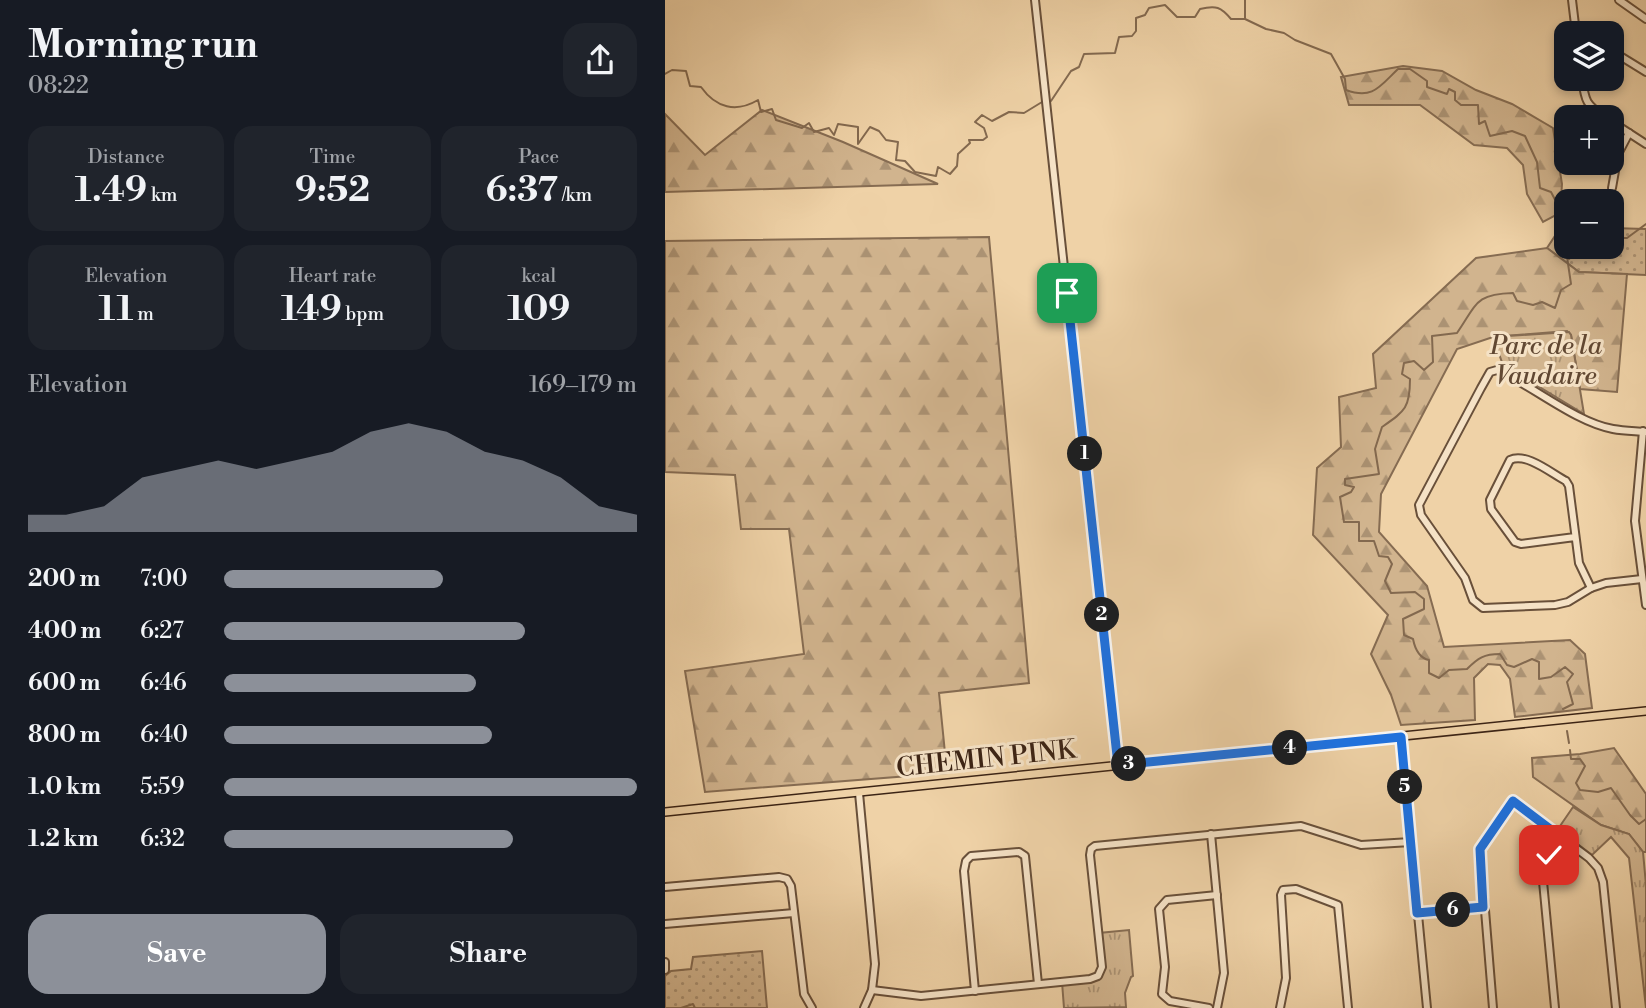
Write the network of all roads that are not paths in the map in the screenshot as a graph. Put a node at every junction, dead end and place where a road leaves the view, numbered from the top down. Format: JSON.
{"nodes":[{"id":1,"x":1035,"y":0,"type":"edge"},
{"id":2,"x":1572,"y":0,"type":"edge"},
{"id":3,"x":1619,"y":0,"type":"edge"},
{"id":4,"x":1646,"y":19,"type":"edge"},
{"id":5,"x":1575,"y":21,"type":"edge"},
{"id":6,"x":1624,"y":58,"type":"edge"},
{"id":7,"x":1646,"y":72,"type":"edge"},
{"id":8,"x":1624,"y":130,"type":"edge"},
{"id":9,"x":1629,"y":133,"type":"junction"},
{"id":10,"x":1646,"y":144,"type":"edge"},
{"id":11,"x":1612,"y":188,"type":"dead end"},
{"id":12,"x":1645,"y":432,"type":"edge"},
{"id":13,"x":1637,"y":505,"type":"junction"},
{"id":14,"x":1646,"y":506,"type":"edge"},
{"id":15,"x":1575,"y":537,"type":"junction"},
{"id":16,"x":1642,"y":579,"type":"junction"},
{"id":17,"x":1591,"y":588,"type":"junction"},
{"id":18,"x":1646,"y":605,"type":"edge"},
{"id":19,"x":1646,"y":711,"type":"edge"},
{"id":20,"x":1401,"y":737,"type":"junction"},
{"id":21,"x":1118,"y":765,"type":"junction"},
{"id":22,"x":859,"y":793,"type":"junction"},
{"id":23,"x":665,"y":812,"type":"edge"},
{"id":24,"x":1211,"y":834,"type":"junction"},
{"id":25,"x":1562,"y":838,"type":"junction"},
{"id":26,"x":1411,"y":842,"type":"junction"},
{"id":27,"x":665,"y":887,"type":"edge"},
{"id":28,"x":1217,"y":895,"type":"junction"},
{"id":29,"x":1483,"y":907,"type":"junction"},
{"id":30,"x":795,"y":913,"type":"junction"},
{"id":31,"x":1417,"y":913,"type":"junction"},
{"id":32,"x":665,"y":924,"type":"edge"},
{"id":33,"x":665,"y":962,"type":"edge"},
{"id":34,"x":665,"y":970,"type":"edge"},
{"id":35,"x":1038,"y":984,"type":"junction"},
{"id":36,"x":873,"y":990,"type":"junction"},
{"id":37,"x":975,"y":990,"type":"junction"},
{"id":38,"x":812,"y":1008,"type":"edge"},
{"id":39,"x":864,"y":1008,"type":"edge"},
{"id":40,"x":1209,"y":1008,"type":"edge"},
{"id":41,"x":1217,"y":1008,"type":"edge"},
{"id":42,"x":1280,"y":1008,"type":"edge"},
{"id":43,"x":1348,"y":1008,"type":"edge"},
{"id":44,"x":1427,"y":1008,"type":"edge"},
{"id":45,"x":1493,"y":1008,"type":"edge"},
{"id":46,"x":1555,"y":1008,"type":"edge"},
{"id":47,"x":1616,"y":1008,"type":"edge"}],
"edges":[{"from":1,"to":21,"type":"street"},
{"from":2,"to":5,"type":"street"},
{"from":3,"to":4,"type":"street"},
{"from":6,"to":7,"type":"street"},
{"from":8,"to":9,"type":"street"},
{"from":9,"to":10,"type":"street"},
{"from":9,"to":11,"type":"street"},
{"from":12,"to":13,"type":"street"},
{"from":12,"to":17,"type":"street"},
{"from":13,"to":14,"type":"street"},
{"from":13,"to":16,"type":"street"},
{"from":15,"to":15,"type":"street"},
{"from":15,"to":17,"type":"street"},
{"from":16,"to":17,"type":"street"},
{"from":16,"to":18,"type":"street"},
{"from":19,"to":20,"type":"main road","name":"CHEMIN PINK"},
{"from":20,"to":21,"type":"main road","name":"CHEMIN PINK"},
{"from":20,"to":26,"type":"street"},
{"from":21,"to":22,"type":"main road","name":"CHEMIN PINK"},
{"from":22,"to":23,"type":"main road","name":"CHEMIN PINK"},
{"from":22,"to":36,"type":"street"},
{"from":24,"to":26,"type":"street"},
{"from":24,"to":28,"type":"street"},
{"from":24,"to":35,"type":"street"},
{"from":25,"to":29,"type":"street"},
{"from":25,"to":46,"type":"street"},
{"from":25,"to":47,"type":"street"},
{"from":26,"to":31,"type":"street"},
{"from":27,"to":30,"type":"street"},
{"from":28,"to":40,"type":"street"},
{"from":28,"to":41,"type":"street"},
{"from":29,"to":31,"type":"street"},
{"from":29,"to":45,"type":"street"},
{"from":30,"to":32,"type":"street"},
{"from":30,"to":38,"type":"street"},
{"from":31,"to":44,"type":"street"},
{"from":33,"to":34,"type":"street"},
{"from":35,"to":37,"type":"street"},
{"from":35,"to":37,"type":"street"},
{"from":36,"to":37,"type":"street"},
{"from":36,"to":39,"type":"street"},
{"from":42,"to":43,"type":"street"}]}
